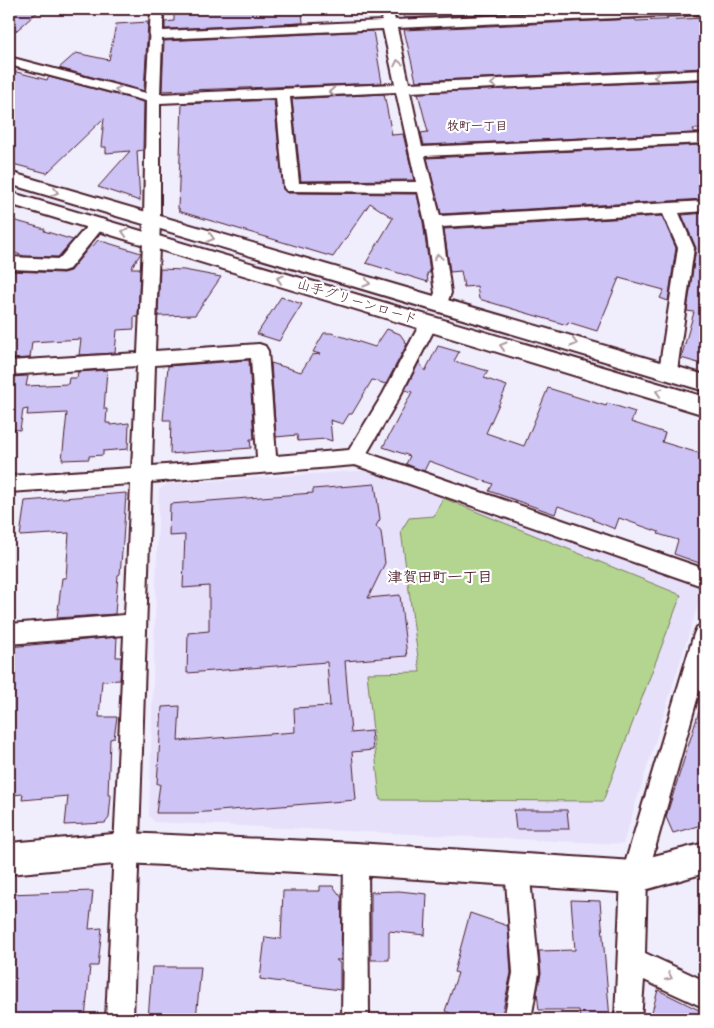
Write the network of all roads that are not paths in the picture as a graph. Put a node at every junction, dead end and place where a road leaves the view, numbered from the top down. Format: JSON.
{"nodes":[{"id":1,"x":157,"y":9,"type":"edge"},
{"id":2,"x":386,"y":9,"type":"edge"},
{"id":3,"x":705,"y":10,"type":"edge"},
{"id":4,"x":390,"y":24,"type":"junction"},
{"id":5,"x":156,"y":35,"type":"junction"},
{"id":6,"x":9,"y":61,"type":"edge"},
{"id":7,"x":705,"y":74,"type":"edge"},
{"id":8,"x":403,"y":89,"type":"junction"},
{"id":9,"x":283,"y":93,"type":"junction"},
{"id":10,"x":153,"y":99,"type":"junction"},
{"id":11,"x":705,"y":138,"type":"edge"},
{"id":12,"x":416,"y":152,"type":"junction"},
{"id":13,"x":9,"y":178,"type":"edge"},
{"id":14,"x":425,"y":187,"type":"junction"},
{"id":15,"x":9,"y":198,"type":"edge"},
{"id":16,"x":705,"y":206,"type":"edge"},
{"id":17,"x":669,"y":208,"type":"junction"},
{"id":18,"x":433,"y":222,"type":"junction"},
{"id":19,"x":98,"y":224,"type":"junction"},
{"id":20,"x":152,"y":230,"type":"junction"},
{"id":21,"x":9,"y":263,"type":"edge"},
{"id":22,"x":439,"y":304,"type":"junction"},
{"id":23,"x":428,"y":324,"type":"junction"},
{"id":24,"x":145,"y":358,"type":"junction"},
{"id":25,"x":9,"y":368,"type":"edge"},
{"id":26,"x":668,"y":371,"type":"junction"},
{"id":27,"x":705,"y":383,"type":"edge"},
{"id":28,"x":705,"y":406,"type":"edge"},
{"id":29,"x":355,"y":457,"type":"junction"},
{"id":30,"x":267,"y":465,"type":"junction"},
{"id":31,"x":142,"y":475,"type":"junction"},
{"id":32,"x":9,"y":484,"type":"edge"},
{"id":33,"x":705,"y":578,"type":"edge"},
{"id":34,"x":136,"y":624,"type":"junction"},
{"id":35,"x":9,"y":634,"type":"edge"},
{"id":36,"x":705,"y":634,"type":"edge"},
{"id":37,"x":125,"y":848,"type":"junction"},
{"id":38,"x":705,"y":858,"type":"edge"},
{"id":39,"x":9,"y":859,"type":"edge"},
{"id":40,"x":356,"y":859,"type":"junction"},
{"id":41,"x":517,"y":868,"type":"junction"},
{"id":42,"x":634,"y":877,"type":"junction"},
{"id":43,"x":632,"y":960,"type":"junction"},
{"id":44,"x":705,"y":995,"type":"edge"},
{"id":45,"x":119,"y":1019,"type":"edge"},
{"id":46,"x":355,"y":1019,"type":"edge"},
{"id":47,"x":518,"y":1019,"type":"edge"},
{"id":48,"x":628,"y":1019,"type":"edge"}],
"edges":[{"from":1,"to":5,"type":"street"},
{"from":2,"to":4,"type":"street"},
{"from":3,"to":4,"type":"street"},
{"from":4,"to":5,"type":"street"},
{"from":8,"to":4,"type":"street","one_way":true},
{"from":5,"to":10,"type":"street"},
{"from":10,"to":6,"type":"street","one_way":true},
{"from":7,"to":8,"type":"street","one_way":true},
{"from":8,"to":9,"type":"street","one_way":true},
{"from":8,"to":12,"type":"street"},
{"from":9,"to":10,"type":"street"},
{"from":9,"to":14,"type":"street"},
{"from":10,"to":20,"type":"street"},
{"from":11,"to":12,"type":"street"},
{"from":12,"to":14,"type":"street"},
{"from":13,"to":20,"type":"street","name":"山手グリーンロード","one_way":true},
{"from":14,"to":18,"type":"street"},
{"from":15,"to":19,"type":"street","name":"山手グリーンロード"},
{"from":16,"to":17,"type":"street"},
{"from":17,"to":18,"type":"street"},
{"from":17,"to":26,"type":"street"},
{"from":22,"to":18,"type":"street","one_way":true},
{"from":20,"to":19,"type":"street","name":"山手グリーンロード","one_way":true},
{"from":19,"to":21,"type":"street"},
{"from":20,"to":22,"type":"street","name":"山手グリーンロード","one_way":true},
{"from":23,"to":20,"type":"street","name":"山手グリーンロード","one_way":true},
{"from":20,"to":24,"type":"street"},
{"from":22,"to":26,"type":"street","name":"山手グリーンロード","one_way":true},
{"from":28,"to":23,"type":"street","name":"山手グリーンロード","one_way":true},
{"from":23,"to":29,"type":"street"},
{"from":24,"to":25,"type":"street"},
{"from":24,"to":30,"type":"street"},
{"from":24,"to":31,"type":"street"},
{"from":26,"to":27,"type":"street","name":"山手グリーンロード"},
{"from":29,"to":30,"type":"street"},
{"from":29,"to":33,"type":"street"},
{"from":30,"to":31,"type":"street"},
{"from":31,"to":32,"type":"street"},
{"from":31,"to":34,"type":"street"},
{"from":34,"to":35,"type":"street"},
{"from":34,"to":37,"type":"street"},
{"from":36,"to":42,"type":"street"},
{"from":37,"to":39,"type":"street"},
{"from":37,"to":40,"type":"street"},
{"from":37,"to":45,"type":"street"},
{"from":38,"to":42,"type":"street"},
{"from":40,"to":41,"type":"street"},
{"from":40,"to":46,"type":"street"},
{"from":41,"to":42,"type":"street"},
{"from":41,"to":47,"type":"street"},
{"from":42,"to":43,"type":"street"},
{"from":43,"to":44,"type":"street","one_way":true},
{"from":43,"to":48,"type":"street"}]}
